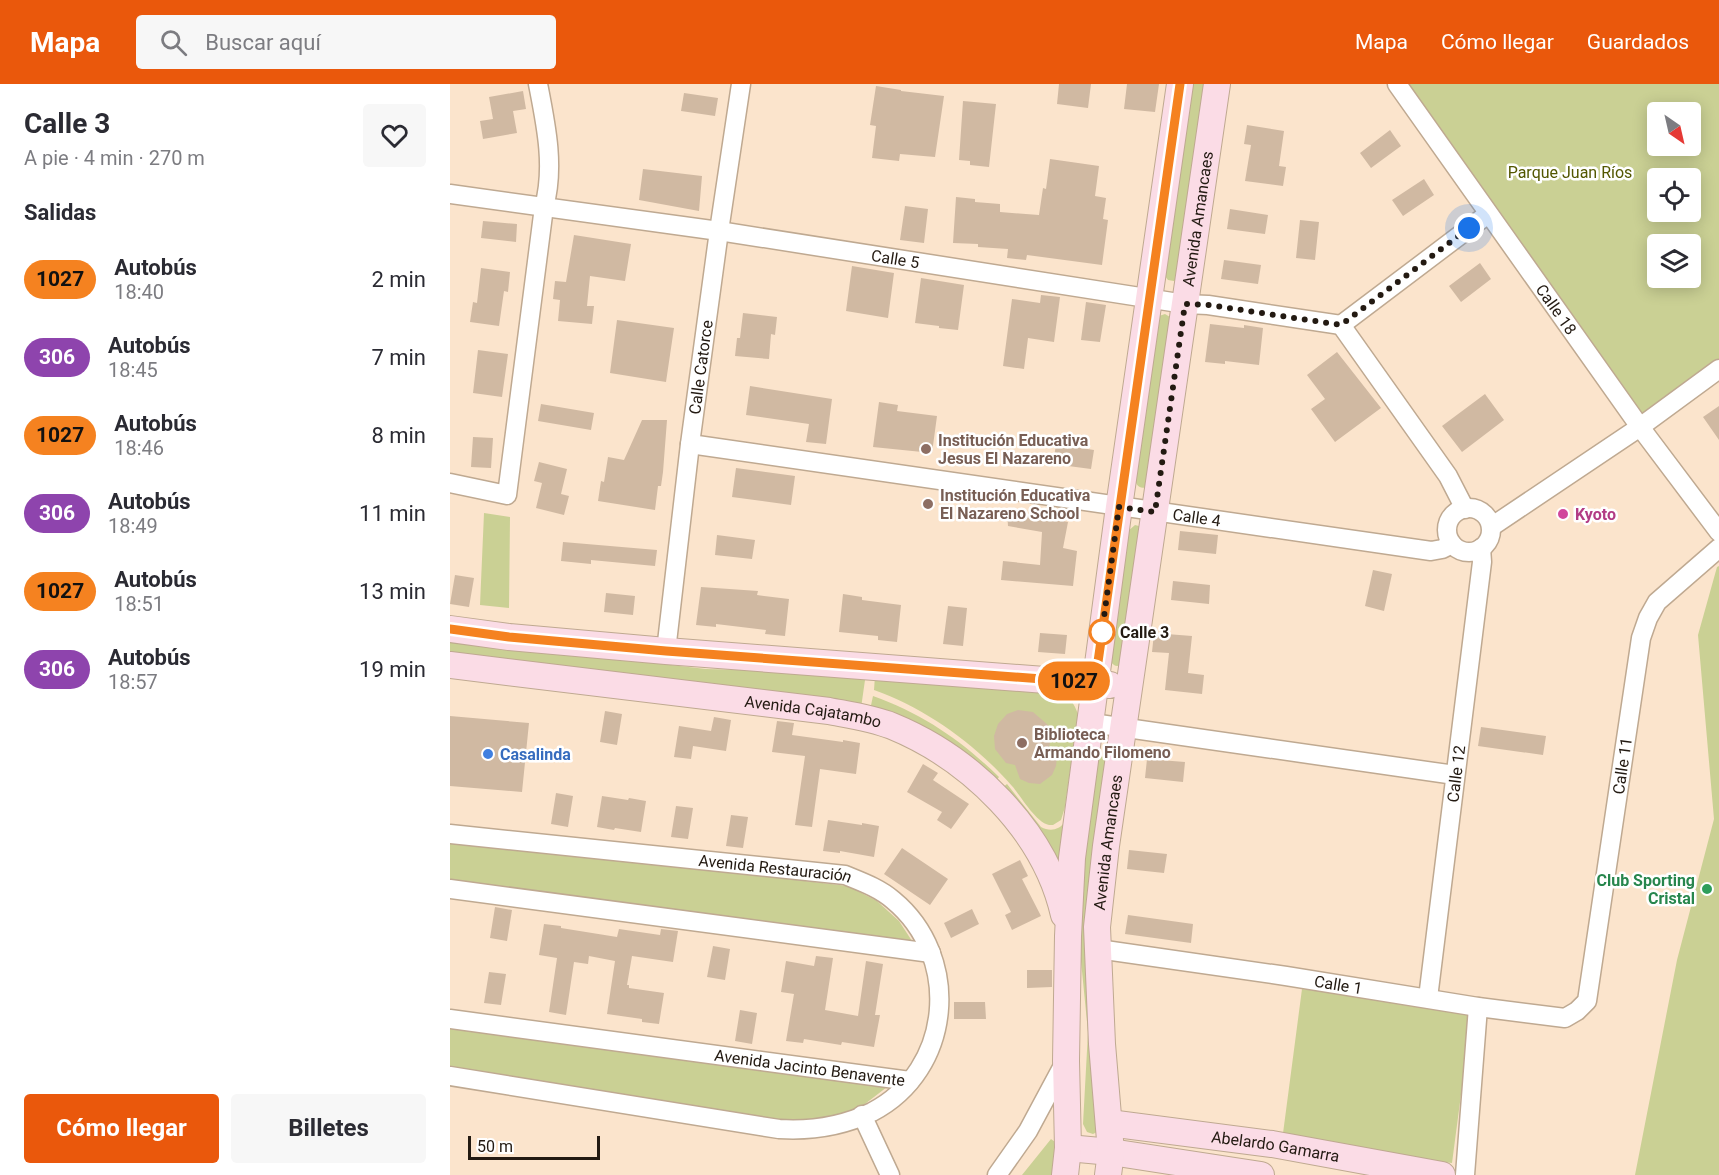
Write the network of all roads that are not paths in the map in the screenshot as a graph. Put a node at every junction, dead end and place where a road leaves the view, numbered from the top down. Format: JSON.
{"nodes":[{"id":1,"x":538,"y":84,"type":"edge"},
{"id":2,"x":741,"y":84,"type":"edge"},
{"id":3,"x":1180,"y":84,"type":"edge"},
{"id":4,"x":1217,"y":84,"type":"edge"},
{"id":5,"x":1396,"y":84,"type":"edge"},
{"id":6,"x":450,"y":194,"type":"edge"},
{"id":7,"x":544,"y":207,"type":"junction"},
{"id":8,"x":1488,"y":214,"type":"junction"},
{"id":9,"x":719,"y":231,"type":"junction"},
{"id":10,"x":1150,"y":298,"type":"junction"},
{"id":11,"x":1185,"y":304,"type":"junction"},
{"id":12,"x":1341,"y":325,"type":"junction"},
{"id":13,"x":1719,"y":369,"type":"edge"},
{"id":14,"x":1640,"y":427,"type":"junction"},
{"id":15,"x":690,"y":444,"type":"junction"},
{"id":16,"x":450,"y":483,"type":"edge"},
{"id":17,"x":1119,"y":507,"type":"junction"},
{"id":18,"x":1465,"y":509,"type":"junction"},
{"id":19,"x":1155,"y":512,"type":"junction"},
{"id":20,"x":1491,"y":527,"type":"junction"},
{"id":21,"x":1719,"y":532,"type":"edge"},
{"id":22,"x":1452,"y":544,"type":"junction"},
{"id":23,"x":1481,"y":548,"type":"junction"},
{"id":24,"x":1719,"y":548,"type":"edge"},
{"id":25,"x":450,"y":629,"type":"edge"},
{"id":26,"x":666,"y":651,"type":"junction"},
{"id":27,"x":450,"y":665,"type":"edge"},
{"id":28,"x":1095,"y":683,"type":"junction"},
{"id":29,"x":1130,"y":687,"type":"junction"},
{"id":30,"x":1092,"y":723,"type":"junction"},
{"id":31,"x":1124,"y":728,"type":"junction"},
{"id":32,"x":1455,"y":775,"type":"junction"},
{"id":33,"x":450,"y":834,"type":"edge"},
{"id":34,"x":450,"y":889,"type":"edge"},
{"id":35,"x":1068,"y":936,"type":"junction"},
{"id":36,"x":1098,"y":949,"type":"junction"},
{"id":37,"x":931,"y":952,"type":"junction"},
{"id":38,"x":1428,"y":998,"type":"junction"},
{"id":39,"x":1478,"y":1007,"type":"junction"},
{"id":40,"x":1577,"y":1011,"type":"joint"},
{"id":41,"x":450,"y":1019,"type":"edge"},
{"id":42,"x":1066,"y":1061,"type":"junction"},
{"id":43,"x":450,"y":1076,"type":"edge"},
{"id":44,"x":910,"y":1081,"type":"junction"},
{"id":45,"x":862,"y":1115,"type":"junction"},
{"id":46,"x":1109,"y":1123,"type":"junction"},
{"id":47,"x":1068,"y":1148,"type":"junction"},
{"id":48,"x":1110,"y":1164,"type":"edge"},
{"id":49,"x":890,"y":1175,"type":"edge"},
{"id":50,"x":998,"y":1175,"type":"edge"},
{"id":51,"x":1065,"y":1175,"type":"edge"},
{"id":52,"x":1261,"y":1175,"type":"edge"},
{"id":53,"x":1442,"y":1175,"type":"edge"},
{"id":54,"x":1465,"y":1175,"type":"edge"}],
"edges":[{"from":1,"to":7,"type":"street"},
{"from":2,"to":9,"type":"street","name":"Calle Catorce"},
{"from":3,"to":10,"type":"street","name":"Avenida Amancaes"},
{"from":4,"to":11,"type":"street","name":"Avenida Amancaes"},
{"from":5,"to":8,"type":"street","name":"Calle 18"},
{"from":6,"to":7,"type":"street","name":"Calle 5"},
{"from":7,"to":9,"type":"street","name":"Calle 5"},
{"from":7,"to":16,"type":"street"},
{"from":8,"to":12,"type":"street"},
{"from":8,"to":14,"type":"street","name":"Calle 18"},
{"from":9,"to":10,"type":"street","name":"Calle 5"},
{"from":9,"to":15,"type":"street","name":"Calle Catorce"},
{"from":10,"to":11,"type":"street","name":"Calle 5"},
{"from":10,"to":17,"type":"street","name":"Avenida Amancaes"},
{"from":11,"to":12,"type":"street","name":"Calle 5"},
{"from":11,"to":19,"type":"street","name":"Avenida Amancaes"},
{"from":12,"to":18,"type":"street"},
{"from":13,"to":14,"type":"street"},
{"from":14,"to":20,"type":"street"},
{"from":14,"to":21,"type":"street","name":"Calle 18"},
{"from":15,"to":17,"type":"street","name":"Calle 4"},
{"from":15,"to":26,"type":"street","name":"Calle Catorce"},
{"from":17,"to":19,"type":"street","name":"Calle 4"},
{"from":17,"to":28,"type":"street","name":"Avenida Amancaes"},
{"from":18,"to":20,"type":"street"},
{"from":18,"to":22,"type":"street"},
{"from":19,"to":22,"type":"street","name":"Calle 4"},
{"from":19,"to":29,"type":"street","name":"Avenida Amancaes"},
{"from":20,"to":23,"type":"street"},
{"from":22,"to":23,"type":"street"},
{"from":23,"to":32,"type":"street","name":"Calle 12"},
{"from":24,"to":40,"type":"street","name":"Calle 11"},
{"from":25,"to":26,"type":"street"},
{"from":26,"to":28,"type":"street"},
{"from":27,"to":35,"type":"street","name":"Avenida Cajatambo"},
{"from":28,"to":29,"type":"street"},
{"from":28,"to":30,"type":"street","name":"Avenida Amancaes"},
{"from":29,"to":31,"type":"street","name":"Avenida Amancaes"},
{"from":30,"to":31,"type":"street"},
{"from":30,"to":35,"type":"street","name":"Avenida Amancaes"},
{"from":31,"to":32,"type":"street"},
{"from":31,"to":36,"type":"street","name":"Avenida Amancaes"},
{"from":32,"to":38,"type":"street","name":"Calle 12"},
{"from":33,"to":37,"type":"street","name":"Avenida Restauración"},
{"from":34,"to":37,"type":"street"},
{"from":35,"to":42,"type":"street","name":"Avenida Amancaes"},
{"from":36,"to":38,"type":"street","name":"Calle 1"},
{"from":36,"to":46,"type":"street","name":"Avenida Amancaes"},
{"from":37,"to":44,"type":"street","name":"Avenida Restauración"},
{"from":38,"to":39,"type":"street","name":"Calle 1"},
{"from":39,"to":40,"type":"street","name":"Calle 1"},
{"from":39,"to":54,"type":"street"},
{"from":41,"to":44,"type":"street","name":"Avenida Jacinto Benavente"},
{"from":42,"to":47,"type":"street","name":"Avenida Amancaes"},
{"from":42,"to":50,"type":"street"},
{"from":43,"to":45,"type":"street","name":"Avenida Jacinto Benavente"},
{"from":44,"to":45,"type":"street","name":"Avenida Jacinto Benavente"},
{"from":45,"to":49,"type":"street"},
{"from":46,"to":48,"type":"street","name":"Avenida Amancaes"},
{"from":46,"to":53,"type":"street","name":"Abelardo Gamarra"},
{"from":47,"to":48,"type":"street","name":"Abelardo Gamarra"},
{"from":47,"to":51,"type":"street","name":"Avenida Amancaes"},
{"from":48,"to":52,"type":"street","name":"Abelardo Gamarra"}]}
